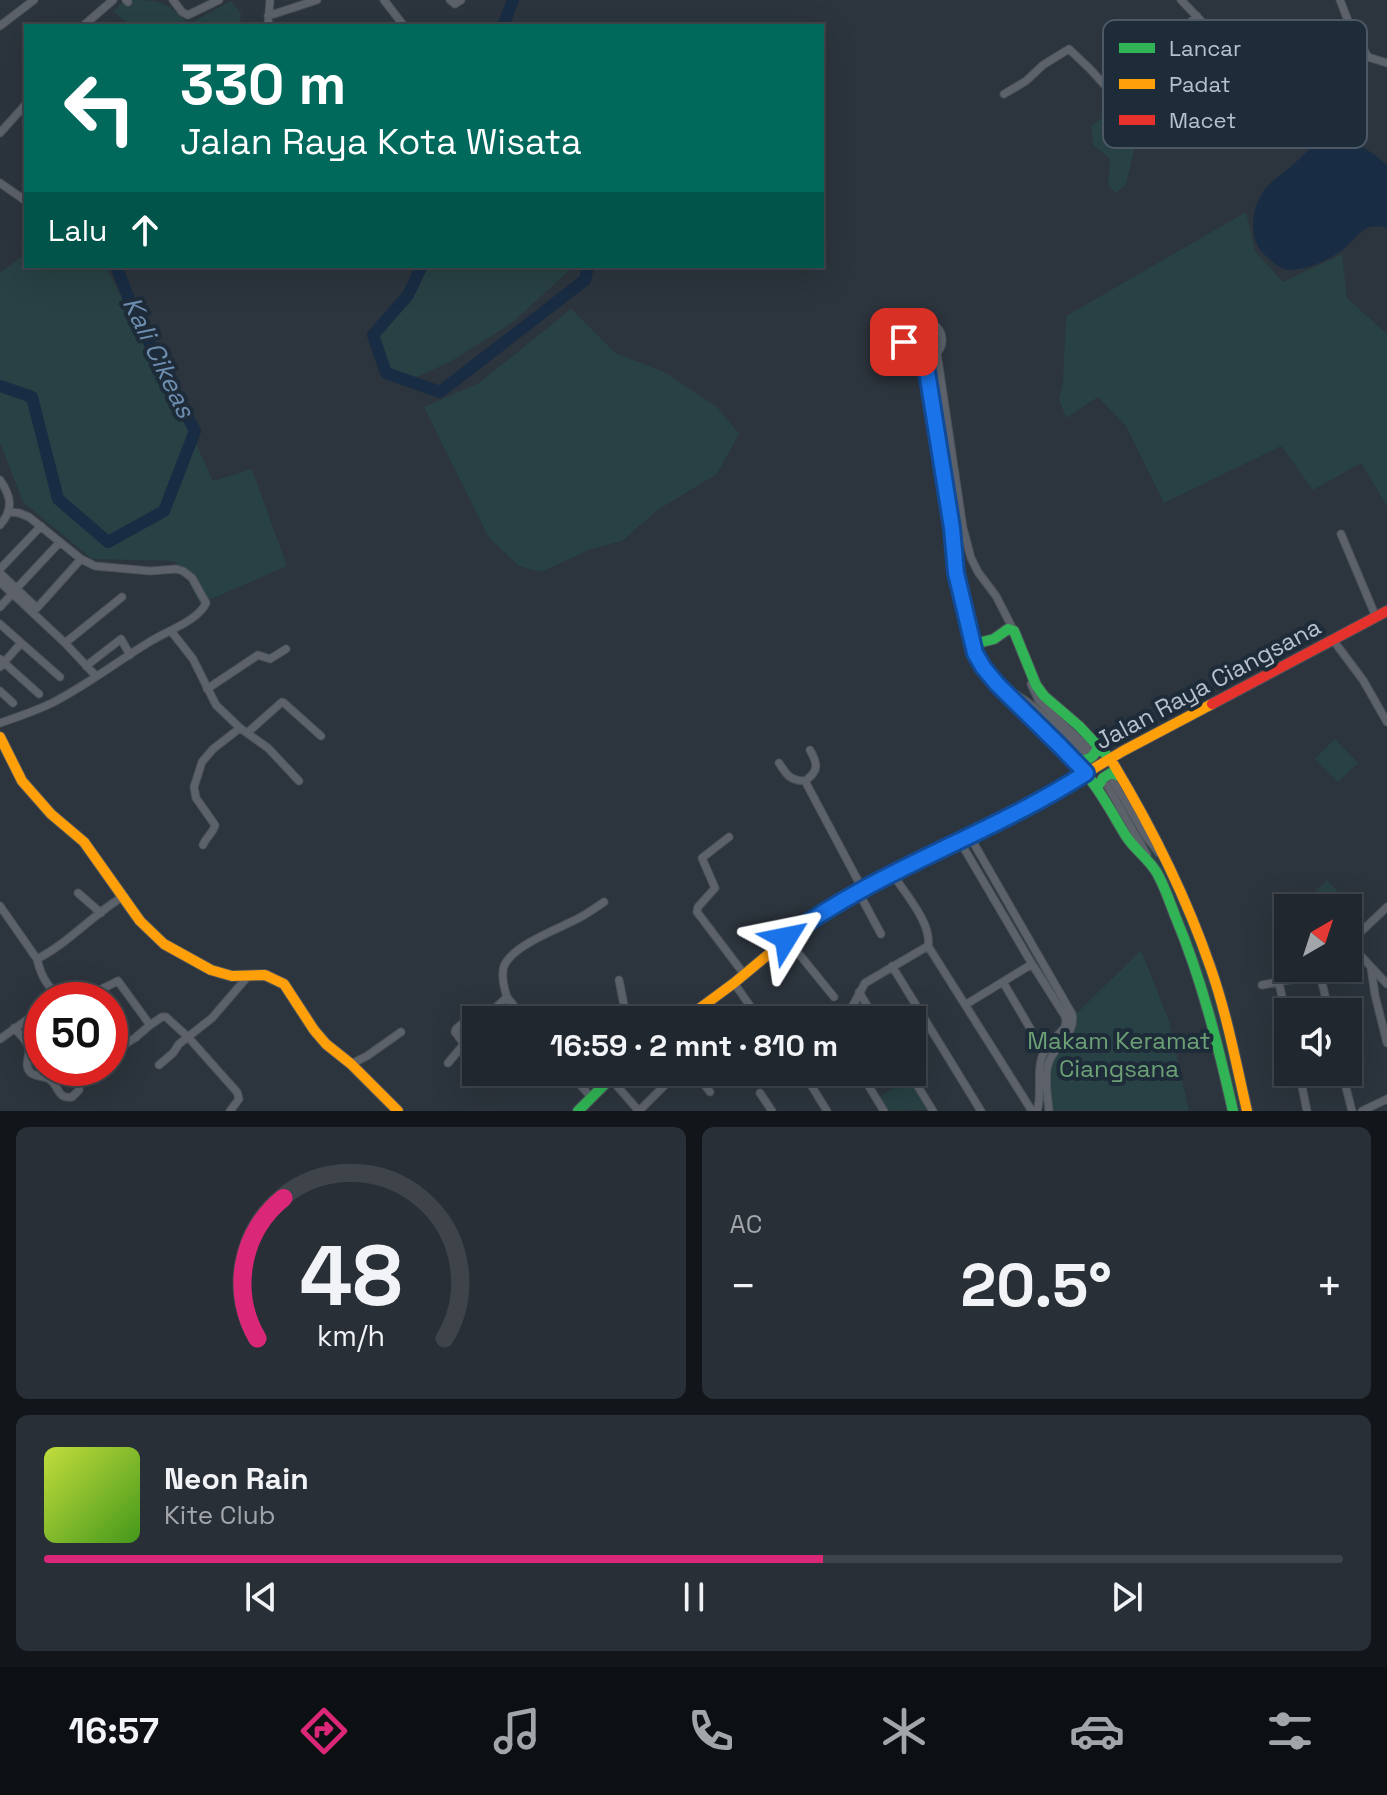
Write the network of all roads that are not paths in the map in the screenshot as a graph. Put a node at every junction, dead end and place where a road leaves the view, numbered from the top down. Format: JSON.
{"nodes":[{"id":1,"x":34,"y":0,"type":"edge"},
{"id":2,"x":113,"y":0,"type":"edge"},
{"id":3,"x":173,"y":0,"type":"edge"},
{"id":4,"x":219,"y":0,"type":"edge"},
{"id":5,"x":270,"y":0,"type":"edge"},
{"id":6,"x":316,"y":0,"type":"edge"},
{"id":7,"x":384,"y":0,"type":"edge"},
{"id":8,"x":450,"y":0,"type":"edge"},
{"id":9,"x":461,"y":0,"type":"edge"},
{"id":10,"x":1181,"y":0,"type":"edge"},
{"id":11,"x":1340,"y":0,"type":"edge"},
{"id":12,"x":268,"y":16,"type":"junction"},
{"id":13,"x":1197,"y":16,"type":"junction"},
{"id":14,"x":1193,"y":20,"type":"edge"},
{"id":15,"x":1202,"y":20,"type":"edge"},
{"id":16,"x":1348,"y":20,"type":"edge"},
{"id":17,"x":85,"y":24,"type":"edge"},
{"id":18,"x":268,"y":24,"type":"edge"},
{"id":19,"x":402,"y":24,"type":"edge"},
{"id":20,"x":0,"y":26,"type":"edge"},
{"id":21,"x":1368,"y":57,"type":"edge"},
{"id":22,"x":1387,"y":63,"type":"edge"},
{"id":23,"x":1103,"y":83,"type":"edge"},
{"id":24,"x":1004,"y":94,"type":"dead end"},
{"id":25,"x":24,"y":106,"type":"edge"},
{"id":26,"x":0,"y":133,"type":"edge"},
{"id":27,"x":0,"y":183,"type":"edge"},
{"id":28,"x":24,"y":200,"type":"edge"},
{"id":29,"x":937,"y":353,"type":"junction"},
{"id":30,"x":925,"y":359,"type":"junction"},
{"id":31,"x":0,"y":480,"type":"edge"},
{"id":32,"x":9,"y":512,"type":"junction"},
{"id":33,"x":0,"y":525,"type":"edge"},
{"id":34,"x":41,"y":526,"type":"junction"},
{"id":35,"x":1341,"y":534,"type":"dead end"},
{"id":36,"x":60,"y":542,"type":"junction"},
{"id":37,"x":81,"y":559,"type":"junction"},
{"id":38,"x":0,"y":571,"type":"edge"},
{"id":39,"x":0,"y":582,"type":"edge"},
{"id":40,"x":14,"y":591,"type":"junction"},
{"id":41,"x":122,"y":597,"type":"dead end"},
{"id":42,"x":0,"y":607,"type":"edge"},
{"id":43,"x":1382,"y":614,"type":"edge"},
{"id":44,"x":0,"y":624,"type":"edge"},
{"id":45,"x":1011,"y":630,"type":"junction"},
{"id":46,"x":171,"y":631,"type":"junction"},
{"id":47,"x":1333,"y":640,"type":"junction"},
{"id":48,"x":21,"y":643,"type":"junction"},
{"id":49,"x":65,"y":643,"type":"junction"},
{"id":50,"x":975,"y":644,"type":"junction"},
{"id":51,"x":286,"y":649,"type":"dead end"},
{"id":52,"x":130,"y":655,"type":"junction"},
{"id":53,"x":1,"y":663,"type":"edge"},
{"id":54,"x":86,"y":666,"type":"junction"},
{"id":55,"x":96,"y":676,"type":"junction"},
{"id":56,"x":60,"y":677,"type":"dead end"},
{"id":57,"x":207,"y":689,"type":"junction"},
{"id":58,"x":0,"y":691,"type":"edge"},
{"id":59,"x":39,"y":694,"type":"dead end"},
{"id":60,"x":13,"y":703,"type":"dead end"},
{"id":61,"x":1387,"y":722,"type":"edge"},
{"id":62,"x":0,"y":723,"type":"edge"},
{"id":63,"x":244,"y":730,"type":"junction"},
{"id":64,"x":321,"y":736,"type":"dead end"},
{"id":65,"x":0,"y":737,"type":"edge"},
{"id":66,"x":810,"y":750,"type":"dead end"},
{"id":67,"x":1086,"y":753,"type":"junction"},
{"id":68,"x":1110,"y":759,"type":"junction"},
{"id":69,"x":779,"y":763,"type":"dead end"},
{"id":70,"x":1086,"y":773,"type":"junction"},
{"id":71,"x":299,"y":781,"type":"dead end"},
{"id":72,"x":805,"y":781,"type":"junction"},
{"id":73,"x":1109,"y":782,"type":"junction"},
{"id":74,"x":969,"y":835,"type":"junction"},
{"id":75,"x":729,"y":837,"type":"dead end"},
{"id":76,"x":203,"y":845,"type":"dead end"},
{"id":77,"x":965,"y":850,"type":"dead end"},
{"id":78,"x":896,"y":879,"type":"dead end"},
{"id":79,"x":861,"y":892,"type":"junction"},
{"id":80,"x":78,"y":893,"type":"dead end"},
{"id":81,"x":124,"y":896,"type":"junction"},
{"id":82,"x":604,"y":902,"type":"dead end"},
{"id":83,"x":0,"y":906,"type":"edge"},
{"id":84,"x":1386,"y":909,"type":"edge"},
{"id":85,"x":101,"y":913,"type":"junction"},
{"id":86,"x":1362,"y":931,"type":"edge"},
{"id":87,"x":881,"y":934,"type":"dead end"},
{"id":88,"x":786,"y":938,"type":"junction"},
{"id":89,"x":928,"y":946,"type":"junction"},
{"id":90,"x":37,"y":959,"type":"junction"},
{"id":91,"x":1362,"y":959,"type":"edge"},
{"id":92,"x":1032,"y":964,"type":"junction"},
{"id":93,"x":892,"y":966,"type":"junction"},
{"id":94,"x":1371,"y":968,"type":"junction"},
{"id":95,"x":744,"y":974,"type":"junction"},
{"id":96,"x":249,"y":975,"type":"junction"},
{"id":97,"x":619,"y":980,"type":"dead end"},
{"id":98,"x":45,"y":982,"type":"edge"},
{"id":99,"x":1003,"y":982,"type":"junction"},
{"id":100,"x":1283,"y":982,"type":"edge"},
{"id":101,"x":734,"y":983,"type":"junction"},
{"id":102,"x":1279,"y":983,"type":"junction"},
{"id":103,"x":1387,"y":984,"type":"edge"},
{"id":104,"x":1262,"y":985,"type":"dead end"},
{"id":105,"x":859,"y":992,"type":"junction"},
{"id":106,"x":128,"y":995,"type":"edge"},
{"id":107,"x":507,"y":997,"type":"junction"},
{"id":108,"x":834,"y":997,"type":"dead end"},
{"id":109,"x":1282,"y":998,"type":"edge"},
{"id":110,"x":965,"y":1005,"type":"junction"},
{"id":111,"x":513,"y":1006,"type":"edge"},
{"id":112,"x":625,"y":1006,"type":"edge"},
{"id":113,"x":703,"y":1006,"type":"edge"},
{"id":114,"x":750,"y":1006,"type":"edge"},
{"id":115,"x":852,"y":1006,"type":"edge"},
{"id":116,"x":868,"y":1006,"type":"edge"},
{"id":117,"x":24,"y":1021,"type":"edge"},
{"id":118,"x":150,"y":1025,"type":"junction"},
{"id":119,"x":14,"y":1028,"type":"junction"},
{"id":120,"x":401,"y":1032,"type":"dead end"},
{"id":121,"x":188,"y":1037,"type":"junction"},
{"id":122,"x":0,"y":1039,"type":"edge"},
{"id":123,"x":24,"y":1039,"type":"edge"},
{"id":124,"x":128,"y":1042,"type":"edge"},
{"id":125,"x":1387,"y":1043,"type":"edge"},
{"id":126,"x":1044,"y":1052,"type":"junction"},
{"id":127,"x":448,"y":1063,"type":"dead end"},
{"id":128,"x":351,"y":1064,"type":"junction"},
{"id":129,"x":159,"y":1065,"type":"dead end"},
{"id":130,"x":54,"y":1086,"type":"edge"},
{"id":131,"x":79,"y":1086,"type":"edge"},
{"id":132,"x":581,"y":1086,"type":"edge"},
{"id":133,"x":602,"y":1086,"type":"edge"},
{"id":134,"x":621,"y":1086,"type":"edge"},
{"id":135,"x":663,"y":1086,"type":"edge"},
{"id":136,"x":706,"y":1086,"type":"edge"},
{"id":137,"x":812,"y":1086,"type":"edge"},
{"id":138,"x":869,"y":1086,"type":"edge"},
{"id":139,"x":918,"y":1086,"type":"edge"},
{"id":140,"x":1302,"y":1086,"type":"edge"},
{"id":141,"x":1346,"y":1086,"type":"edge"},
{"id":142,"x":710,"y":1092,"type":"dead end"},
{"id":143,"x":760,"y":1093,"type":"dead end"},
{"id":144,"x":591,"y":1097,"type":"junction"},
{"id":145,"x":1387,"y":1099,"type":"edge"},
{"id":146,"x":393,"y":1109,"type":"edge"},
{"id":147,"x":638,"y":1110,"type":"edge"},
{"id":148,"x":230,"y":1111,"type":"edge"},
{"id":149,"x":578,"y":1111,"type":"edge"},
{"id":150,"x":772,"y":1111,"type":"edge"},
{"id":151,"x":827,"y":1111,"type":"edge"},
{"id":152,"x":884,"y":1111,"type":"edge"},
{"id":153,"x":933,"y":1111,"type":"edge"},
{"id":154,"x":981,"y":1111,"type":"edge"},
{"id":155,"x":1034,"y":1111,"type":"edge"},
{"id":156,"x":1049,"y":1111,"type":"edge"},
{"id":157,"x":1233,"y":1111,"type":"edge"},
{"id":158,"x":1247,"y":1111,"type":"edge"},
{"id":159,"x":1307,"y":1111,"type":"edge"},
{"id":160,"x":1352,"y":1111,"type":"edge"},
{"id":161,"x":1362,"y":1111,"type":"edge"}],
"edges":[{"from":1,"to":20,"type":"street"},
{"from":2,"to":17,"type":"street"},
{"from":3,"to":4,"type":"street"},
{"from":5,"to":12,"type":"street"},
{"from":6,"to":12,"type":"street"},
{"from":7,"to":19,"type":"street"},
{"from":8,"to":9,"type":"street"},
{"from":10,"to":13,"type":"street"},
{"from":11,"to":16,"type":"street"},
{"from":12,"to":18,"type":"street"},
{"from":13,"to":14,"type":"street"},
{"from":13,"to":15,"type":"street"},
{"from":21,"to":22,"type":"street"},
{"from":23,"to":24,"type":"street"},
{"from":25,"to":26,"type":"street"},
{"from":27,"to":28,"type":"street"},
{"from":29,"to":30,"type":"street"},
{"from":29,"to":30,"type":"street"},
{"from":29,"to":45,"type":"street"},
{"from":30,"to":50,"type":"street"},
{"from":31,"to":32,"type":"street"},
{"from":32,"to":33,"type":"street"},
{"from":32,"to":34,"type":"street"},
{"from":34,"to":36,"type":"street"},
{"from":34,"to":38,"type":"street"},
{"from":35,"to":43,"type":"street"},
{"from":36,"to":37,"type":"street"},
{"from":36,"to":40,"type":"street"},
{"from":37,"to":40,"type":"street"},
{"from":37,"to":46,"type":"street"},
{"from":38,"to":40,"type":"street"},
{"from":39,"to":40,"type":"street"},
{"from":40,"to":42,"type":"street"},
{"from":40,"to":49,"type":"street"},
{"from":41,"to":49,"type":"street"},
{"from":43,"to":47,"type":"street","name":"Jalan Raya Ciangsana"},
{"from":44,"to":48,"type":"street"},
{"from":45,"to":50,"type":"street"},
{"from":45,"to":67,"type":"street"},
{"from":46,"to":52,"type":"street"},
{"from":46,"to":57,"type":"street"},
{"from":47,"to":61,"type":"street"},
{"from":47,"to":68,"type":"street","name":"Jalan Raya Ciangsana"},
{"from":48,"to":53,"type":"street"},
{"from":48,"to":56,"type":"street"},
{"from":49,"to":54,"type":"street"},
{"from":50,"to":67,"type":"street"},
{"from":51,"to":57,"type":"street"},
{"from":52,"to":54,"type":"street"},
{"from":52,"to":55,"type":"street"},
{"from":53,"to":59,"type":"street"},
{"from":54,"to":55,"type":"street"},
{"from":55,"to":62,"type":"street"},
{"from":57,"to":63,"type":"street"},
{"from":58,"to":60,"type":"street"},
{"from":63,"to":64,"type":"street"},
{"from":63,"to":71,"type":"street"},
{"from":63,"to":76,"type":"street"},
{"from":65,"to":81,"type":"street"},
{"from":66,"to":72,"type":"street"},
{"from":67,"to":68,"type":"street"},
{"from":67,"to":70,"type":"street"},
{"from":68,"to":70,"type":"street","name":"Jalan Raya Ciangsana"},
{"from":68,"to":73,"type":"street"},
{"from":69,"to":72,"type":"street"},
{"from":70,"to":73,"type":"street"},
{"from":70,"to":74,"type":"street","name":"Jalan Raya Ciangsana"},
{"from":72,"to":79,"type":"street"},
{"from":73,"to":157,"type":"street"},
{"from":73,"to":158,"type":"street"},
{"from":74,"to":79,"type":"street","name":"Jalan Raya Ciangsana"},
{"from":74,"to":156,"type":"street"},
{"from":75,"to":95,"type":"street"},
{"from":77,"to":92,"type":"street"},
{"from":78,"to":89,"type":"street"},
{"from":79,"to":87,"type":"street"},
{"from":79,"to":88,"type":"street","name":"Jalan Raya Ciangsana"},
{"from":80,"to":85,"type":"street"},
{"from":81,"to":85,"type":"street"},
{"from":81,"to":96,"type":"street"},
{"from":82,"to":107,"type":"street"},
{"from":83,"to":90,"type":"street"},
{"from":84,"to":86,"type":"street"},
{"from":85,"to":90,"type":"street"},
{"from":88,"to":95,"type":"street","name":"Jalan Raya Ciangsana"},
{"from":88,"to":108,"type":"street"},
{"from":89,"to":93,"type":"street"},
{"from":89,"to":110,"type":"street"},
{"from":90,"to":98,"type":"street"},
{"from":91,"to":94,"type":"street"},
{"from":92,"to":99,"type":"street"},
{"from":92,"to":126,"type":"street"},
{"from":93,"to":105,"type":"street"},
{"from":93,"to":154,"type":"street"},
{"from":94,"to":103,"type":"street"},
{"from":94,"to":125,"type":"street"},
{"from":95,"to":101,"type":"street","name":"Jalan Raya Ciangsana"},
{"from":96,"to":121,"type":"street"},
{"from":96,"to":128,"type":"street"},
{"from":97,"to":112,"type":"street"},
{"from":99,"to":110,"type":"street"},
{"from":99,"to":126,"type":"street"},
{"from":100,"to":102,"type":"street"},
{"from":101,"to":113,"type":"street","name":"Jalan Raya Ciangsana"},
{"from":101,"to":114,"type":"street"},
{"from":102,"to":104,"type":"street"},
{"from":102,"to":109,"type":"street"},
{"from":105,"to":115,"type":"street"},
{"from":105,"to":116,"type":"street"},
{"from":106,"to":118,"type":"street"},
{"from":107,"to":111,"type":"street"},
{"from":107,"to":127,"type":"street"},
{"from":110,"to":155,"type":"street"},
{"from":117,"to":119,"type":"street"},
{"from":118,"to":121,"type":"street"},
{"from":118,"to":124,"type":"street"},
{"from":119,"to":122,"type":"street"},
{"from":119,"to":123,"type":"street"},
{"from":120,"to":128,"type":"street"},
{"from":121,"to":129,"type":"street"},
{"from":121,"to":148,"type":"street"},
{"from":126,"to":155,"type":"street"},
{"from":128,"to":146,"type":"street"},
{"from":130,"to":131,"type":"street"},
{"from":132,"to":144,"type":"street"},
{"from":133,"to":144,"type":"street"},
{"from":134,"to":147,"type":"street"},
{"from":135,"to":147,"type":"street"},
{"from":136,"to":142,"type":"street"},
{"from":137,"to":151,"type":"street"},
{"from":138,"to":152,"type":"street"},
{"from":139,"to":153,"type":"street"},
{"from":140,"to":159,"type":"street"},
{"from":141,"to":160,"type":"street"},
{"from":143,"to":150,"type":"street"},
{"from":144,"to":149,"type":"street"},
{"from":145,"to":161,"type":"street"}]}
